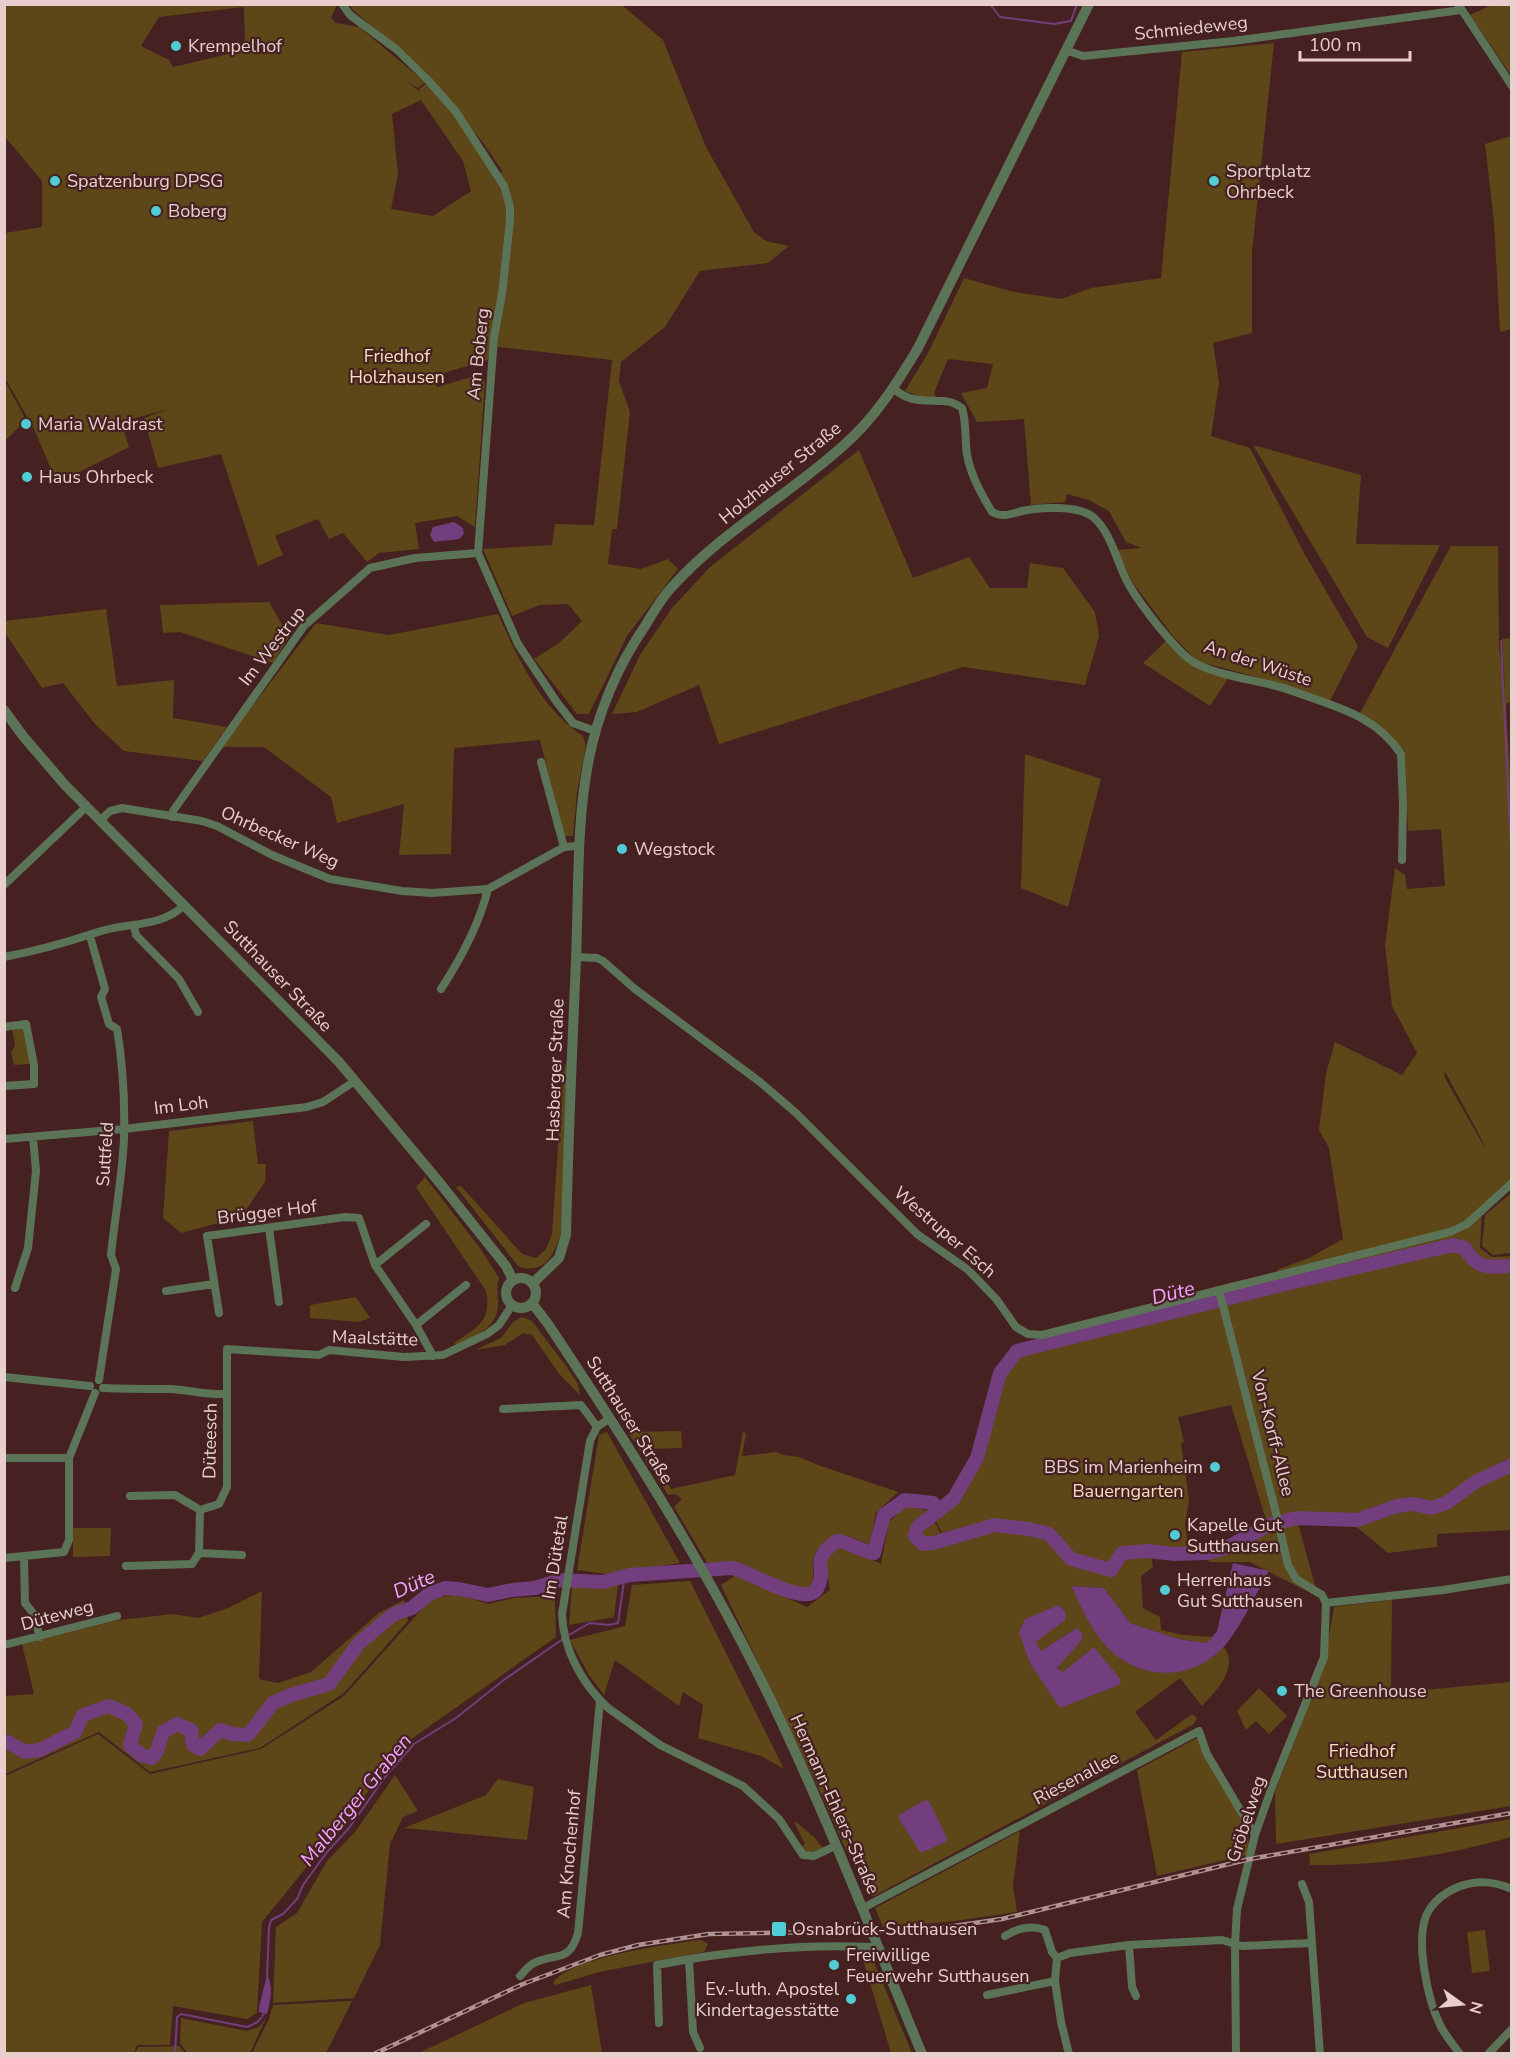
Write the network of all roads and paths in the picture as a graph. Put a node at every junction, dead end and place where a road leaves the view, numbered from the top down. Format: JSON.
{"nodes":[{"id":1,"x":342,"y":4,"type":"edge"},
{"id":2,"x":1089,"y":6,"type":"edge"},
{"id":3,"x":1459,"y":7,"type":"edge"},
{"id":4,"x":1068,"y":51,"type":"junction"},
{"id":5,"x":1512,"y":86,"type":"edge"},
{"id":6,"x":893,"y":388,"type":"junction"},
{"id":7,"x":478,"y":553,"type":"junction"},
{"id":8,"x":6,"y":715,"type":"edge"},
{"id":9,"x":595,"y":731,"type":"junction"},
{"id":10,"x":541,"y":762,"type":"dead end"},
{"id":11,"x":86,"y":807,"type":"junction"},
{"id":12,"x":172,"y":817,"type":"junction"},
{"id":13,"x":100,"y":821,"type":"junction"},
{"id":14,"x":579,"y":842,"type":"junction"},
{"id":15,"x":564,"y":847,"type":"junction"},
{"id":16,"x":1402,"y":860,"type":"dead end"},
{"id":17,"x":4,"y":885,"type":"edge"},
{"id":18,"x":488,"y":889,"type":"junction"},
{"id":19,"x":184,"y":905,"type":"junction"},
{"id":20,"x":134,"y":926,"type":"junction"},
{"id":21,"x":90,"y":936,"type":"junction"},
{"id":22,"x":4,"y":957,"type":"edge"},
{"id":23,"x":576,"y":957,"type":"junction"},
{"id":24,"x":441,"y":989,"type":"dead end"},
{"id":25,"x":198,"y":1012,"type":"dead end"},
{"id":26,"x":4,"y":1027,"type":"edge"},
{"id":27,"x":355,"y":1081,"type":"junction"},
{"id":28,"x":4,"y":1086,"type":"edge"},
{"id":29,"x":124,"y":1129,"type":"junction"},
{"id":30,"x":33,"y":1137,"type":"junction"},
{"id":31,"x":4,"y":1139,"type":"edge"},
{"id":32,"x":1512,"y":1184,"type":"edge"},
{"id":33,"x":426,"y":1224,"type":"dead end"},
{"id":34,"x":268,"y":1228,"type":"junction"},
{"id":35,"x":375,"y":1264,"type":"junction"},
{"id":36,"x":513,"y":1280,"type":"junction"},
{"id":37,"x":533,"y":1283,"type":"junction"},
{"id":38,"x":214,"y":1284,"type":"junction"},
{"id":39,"x":466,"y":1285,"type":"dead end"},
{"id":40,"x":15,"y":1288,"type":"dead end"},
{"id":41,"x":166,"y":1291,"type":"dead end"},
{"id":42,"x":1221,"y":1297,"type":"junction"},
{"id":43,"x":279,"y":1302,"type":"dead end"},
{"id":44,"x":532,"y":1303,"type":"junction"},
{"id":45,"x":512,"y":1305,"type":"junction"},
{"id":46,"x":219,"y":1313,"type":"dead end"},
{"id":47,"x":416,"y":1325,"type":"junction"},
{"id":48,"x":433,"y":1356,"type":"junction"},
{"id":49,"x":4,"y":1377,"type":"edge"},
{"id":50,"x":101,"y":1384,"type":"junction"},
{"id":51,"x":92,"y":1389,"type":"junction"},
{"id":52,"x":227,"y":1394,"type":"junction"},
{"id":53,"x":503,"y":1409,"type":"dead end"},
{"id":54,"x":610,"y":1418,"type":"junction"},
{"id":55,"x":597,"y":1427,"type":"junction"},
{"id":56,"x":4,"y":1458,"type":"edge"},
{"id":57,"x":69,"y":1458,"type":"junction"},
{"id":58,"x":130,"y":1496,"type":"dead end"},
{"id":59,"x":200,"y":1510,"type":"junction"},
{"id":60,"x":199,"y":1553,"type":"junction"},
{"id":61,"x":242,"y":1555,"type":"dead end"},
{"id":62,"x":24,"y":1557,"type":"junction"},
{"id":63,"x":4,"y":1558,"type":"edge"},
{"id":64,"x":126,"y":1566,"type":"dead end"},
{"id":65,"x":1512,"y":1579,"type":"edge"},
{"id":66,"x":707,"y":1580,"type":"joint"},
{"id":67,"x":1326,"y":1603,"type":"junction"},
{"id":68,"x":117,"y":1616,"type":"dead end"},
{"id":69,"x":39,"y":1637,"type":"junction"},
{"id":70,"x":4,"y":1646,"type":"edge"},
{"id":71,"x":600,"y":1701,"type":"junction"},
{"id":72,"x":1255,"y":1835,"type":"junction"},
{"id":73,"x":835,"y":1846,"type":"junction"},
{"id":74,"x":1302,"y":1884,"type":"dead end"},
{"id":75,"x":1512,"y":1889,"type":"edge"},
{"id":76,"x":863,"y":1908,"type":"junction"},
{"id":77,"x":1005,"y":1936,"type":"dead end"},
{"id":78,"x":1312,"y":1943,"type":"junction"},
{"id":79,"x":1235,"y":1944,"type":"junction"},
{"id":80,"x":878,"y":1945,"type":"junction"},
{"id":81,"x":1129,"y":1945,"type":"junction"},
{"id":82,"x":1057,"y":1958,"type":"junction"},
{"id":83,"x":689,"y":1959,"type":"junction"},
{"id":84,"x":520,"y":1976,"type":"dead end"},
{"id":85,"x":1055,"y":1981,"type":"junction"},
{"id":86,"x":987,"y":1995,"type":"dead end"},
{"id":87,"x":1136,"y":1996,"type":"dead end"},
{"id":88,"x":659,"y":2023,"type":"dead end"},
{"id":89,"x":1512,"y":2029,"type":"edge"},
{"id":90,"x":700,"y":2048,"type":"dead end"},
{"id":91,"x":922,"y":2054,"type":"edge"},
{"id":92,"x":1069,"y":2054,"type":"edge"},
{"id":93,"x":1236,"y":2054,"type":"edge"},
{"id":94,"x":1320,"y":2054,"type":"edge"},
{"id":95,"x":1460,"y":2054,"type":"edge"},
{"id":96,"x":1488,"y":2054,"type":"edge"}],
"edges":[{"from":1,"to":7,"type":"street","name":"Am Boberg"},
{"from":2,"to":4,"type":"street","name":"Holzhauser Straße"},
{"from":3,"to":4,"type":"street","name":"Schmiedeweg"},
{"from":3,"to":5,"type":"street"},
{"from":4,"to":6,"type":"street","name":"Holzhauser Straße"},
{"from":6,"to":9,"type":"street","name":"Holzhauser Straße"},
{"from":6,"to":16,"type":"street","name":"An der Wüste"},
{"from":7,"to":9,"type":"street","name":"Am Boberg"},
{"from":7,"to":12,"type":"street","name":"Im Westrup"},
{"from":8,"to":11,"type":"street","name":"Sutthauser Straße"},
{"from":9,"to":14,"type":"street","name":"Holzhauser Straße"},
{"from":10,"to":15,"type":"street"},
{"from":11,"to":13,"type":"street","name":"Sutthauser Straße"},
{"from":11,"to":17,"type":"street"},
{"from":12,"to":13,"type":"street","name":"Ohrbecker Weg"},
{"from":12,"to":18,"type":"street","name":"Ohrbecker Weg"},
{"from":13,"to":19,"type":"street","name":"Sutthauser Straße"},
{"from":14,"to":15,"type":"street","name":"Ohrbecker Weg"},
{"from":14,"to":23,"type":"street","name":"Hasberger Straße"},
{"from":15,"to":18,"type":"street","name":"Ohrbecker Weg"},
{"from":18,"to":24,"type":"street"},
{"from":19,"to":20,"type":"street"},
{"from":19,"to":27,"type":"street","name":"Sutthauser Straße"},
{"from":20,"to":21,"type":"street"},
{"from":20,"to":25,"type":"street"},
{"from":21,"to":22,"type":"street"},
{"from":21,"to":29,"type":"street","name":"Suttfeld"},
{"from":23,"to":37,"type":"street","name":"Hasberger Straße"},
{"from":23,"to":42,"type":"street","name":"Westruper Esch"},
{"from":26,"to":28,"type":"street"},
{"from":27,"to":29,"type":"street","name":"Im Loh"},
{"from":27,"to":36,"type":"street","name":"Sutthauser Straße"},
{"from":29,"to":30,"type":"street","name":"Im Loh"},
{"from":29,"to":50,"type":"street","name":"Suttfeld"},
{"from":30,"to":31,"type":"street","name":"Im Loh"},
{"from":30,"to":40,"type":"street"},
{"from":32,"to":42,"type":"street","name":"Westruper Esch"},
{"from":33,"to":35,"type":"street"},
{"from":34,"to":35,"type":"street","name":"Brügger Hof"},
{"from":34,"to":38,"type":"street","name":"Brügger Hof"},
{"from":34,"to":43,"type":"street"},
{"from":35,"to":47,"type":"street","name":"Brügger Hof"},
{"from":36,"to":37,"type":"street"},
{"from":36,"to":45,"type":"street"},
{"from":37,"to":44,"type":"street"},
{"from":38,"to":41,"type":"street"},
{"from":38,"to":46,"type":"street","name":"Brügger Hof"},
{"from":39,"to":47,"type":"street"},
{"from":42,"to":67,"type":"street","name":"Von-Korff-Allee"},
{"from":44,"to":45,"type":"street"},
{"from":44,"to":54,"type":"street","name":"Sutthauser Straße"},
{"from":45,"to":48,"type":"street","name":"Maalstätte"},
{"from":47,"to":48,"type":"street","name":"Brügger Hof"},
{"from":48,"to":52,"type":"street","name":"Maalstätte"},
{"from":49,"to":51,"type":"street"},
{"from":50,"to":51,"type":"street"},
{"from":50,"to":52,"type":"street"},
{"from":51,"to":57,"type":"street"},
{"from":52,"to":59,"type":"street","name":"Düteesch"},
{"from":53,"to":55,"type":"street"},
{"from":54,"to":55,"type":"street"},
{"from":54,"to":66,"type":"street","name":"Sutthauser Straße"},
{"from":55,"to":71,"type":"street","name":"Im Dütetal"},
{"from":56,"to":57,"type":"street"},
{"from":57,"to":62,"type":"street"},
{"from":58,"to":59,"type":"street","name":"Düteesch"},
{"from":59,"to":60,"type":"street"},
{"from":60,"to":61,"type":"street"},
{"from":60,"to":64,"type":"street"},
{"from":62,"to":63,"type":"street"},
{"from":62,"to":69,"type":"street"},
{"from":65,"to":67,"type":"street"},
{"from":66,"to":73,"type":"street","name":"Hermann-Ehlers-Straße"},
{"from":67,"to":72,"type":"street","name":"Gröbelweg"},
{"from":68,"to":69,"type":"street","name":"Düteweg"},
{"from":69,"to":70,"type":"street","name":"Düteweg"},
{"from":71,"to":73,"type":"street","name":"Im Dütetal"},
{"from":71,"to":84,"type":"street","name":"Am Knochenhof"},
{"from":72,"to":76,"type":"street","name":"Riesenallee"},
{"from":72,"to":79,"type":"street","name":"Gröbelweg"},
{"from":73,"to":76,"type":"street","name":"Hermann-Ehlers-Straße"},
{"from":74,"to":78,"type":"street"},
{"from":75,"to":95,"type":"street"},
{"from":76,"to":80,"type":"street","name":"Hermann-Ehlers-Straße"},
{"from":77,"to":82,"type":"street"},
{"from":78,"to":79,"type":"street"},
{"from":78,"to":94,"type":"street"},
{"from":79,"to":81,"type":"street"},
{"from":79,"to":93,"type":"street","name":"Gröbelweg"},
{"from":80,"to":83,"type":"street"},
{"from":80,"to":91,"type":"street","name":"Hermann-Ehlers-Straße"},
{"from":81,"to":82,"type":"street"},
{"from":81,"to":87,"type":"street"},
{"from":82,"to":85,"type":"street"},
{"from":83,"to":88,"type":"street"},
{"from":83,"to":90,"type":"street"},
{"from":85,"to":86,"type":"street"},
{"from":85,"to":92,"type":"street"},
{"from":89,"to":96,"type":"street"}]}
